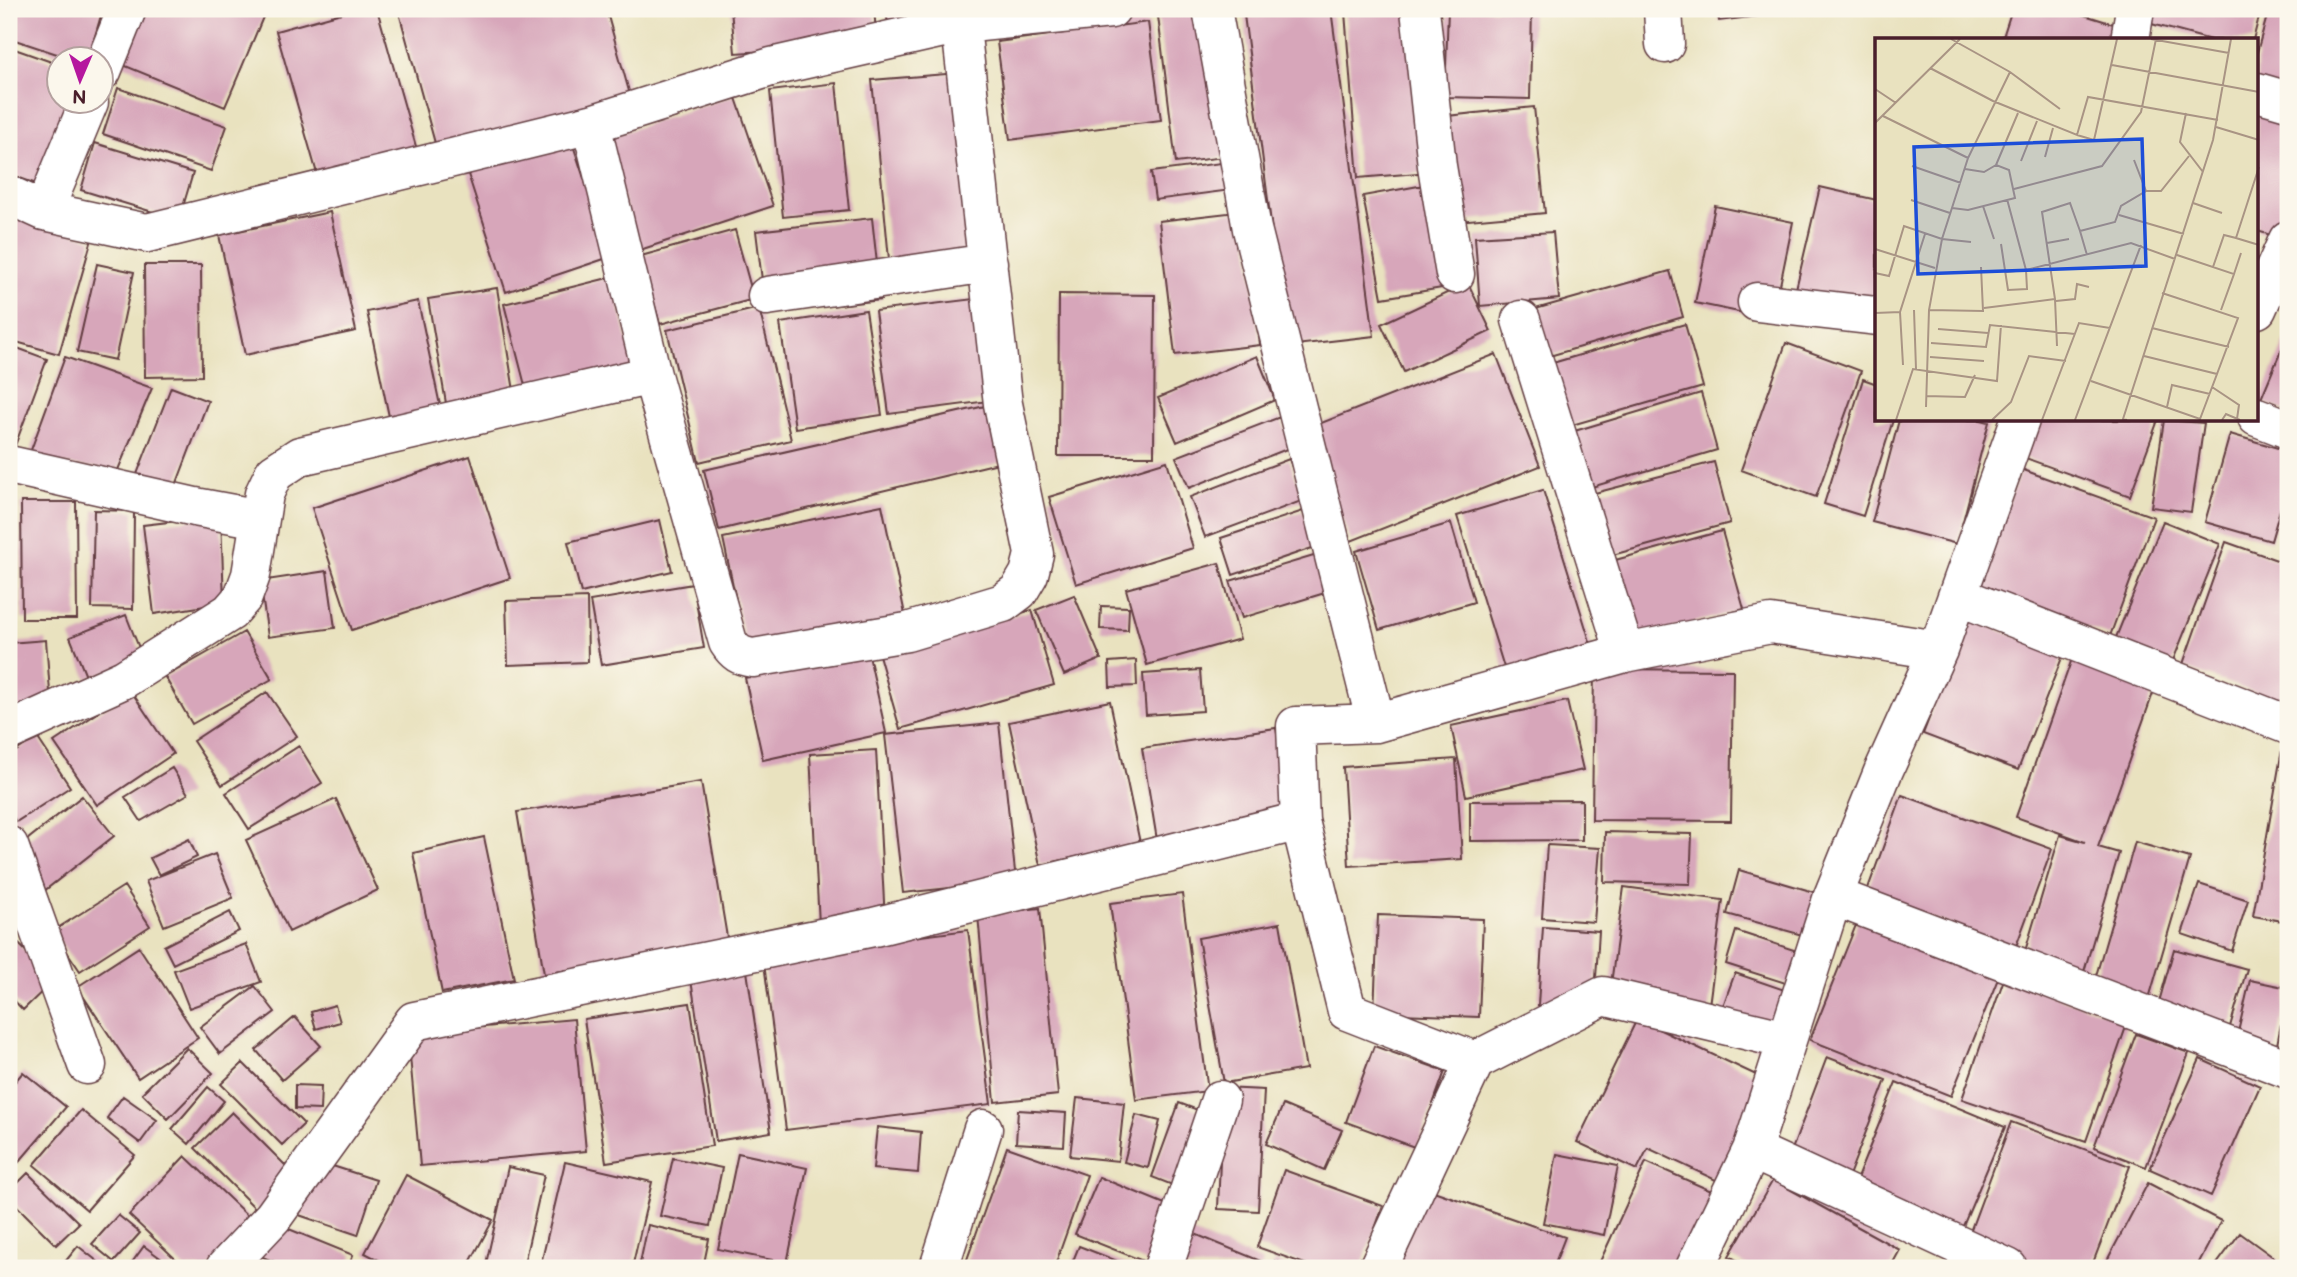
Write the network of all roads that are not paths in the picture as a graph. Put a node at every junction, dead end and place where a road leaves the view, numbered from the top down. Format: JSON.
{"nodes":[{"id":1,"x":127,"y":9,"type":"edge"},
{"id":2,"x":1111,"y":9,"type":"edge"},
{"id":3,"x":1212,"y":9,"type":"edge"},
{"id":4,"x":1420,"y":9,"type":"edge"},
{"id":5,"x":2135,"y":9,"type":"edge"},
{"id":6,"x":960,"y":16,"type":"edge"},
{"id":7,"x":2130,"y":38,"type":"edge"},
{"id":8,"x":112,"y":46,"type":"edge"},
{"id":9,"x":2258,"y":92,"type":"edge"},
{"id":10,"x":2288,"y":101,"type":"edge"},
{"id":11,"x":83,"y":116,"type":"edge"},
{"id":12,"x":592,"y":124,"type":"junction"},
{"id":13,"x":9,"y":195,"type":"edge"},
{"id":14,"x":44,"y":211,"type":"junction"},
{"id":15,"x":2288,"y":240,"type":"edge"},
{"id":16,"x":988,"y":263,"type":"junction"},
{"id":17,"x":1455,"y":274,"type":"dead end"},
{"id":18,"x":767,"y":296,"type":"dead end"},
{"id":19,"x":1757,"y":302,"type":"dead end"},
{"id":20,"x":2258,"y":307,"type":"edge"},
{"id":21,"x":1875,"y":316,"type":"edge"},
{"id":22,"x":1521,"y":320,"type":"dead end"},
{"id":23,"x":652,"y":376,"type":"junction"},
{"id":24,"x":2258,"y":417,"type":"edge"},
{"id":25,"x":2019,"y":422,"type":"edge"},
{"id":26,"x":2288,"y":429,"type":"edge"},
{"id":27,"x":9,"y":465,"type":"edge"},
{"id":28,"x":260,"y":519,"type":"junction"},
{"id":29,"x":1958,"y":596,"type":"junction"},
{"id":30,"x":1938,"y":650,"type":"junction"},
{"id":31,"x":1625,"y":653,"type":"junction"},
{"id":32,"x":1376,"y":723,"type":"junction"},
{"id":33,"x":2288,"y":725,"type":"edge"},
{"id":34,"x":9,"y":731,"type":"edge"},
{"id":35,"x":1300,"y":821,"type":"junction"},
{"id":36,"x":9,"y":846,"type":"edge"},
{"id":37,"x":1833,"y":896,"type":"junction"},
{"id":38,"x":1787,"y":1040,"type":"junction"},
{"id":39,"x":1475,"y":1061,"type":"junction"},
{"id":40,"x":87,"y":1065,"type":"dead end"},
{"id":41,"x":2288,"y":1069,"type":"edge"},
{"id":42,"x":1220,"y":1100,"type":"dead end"},
{"id":43,"x":983,"y":1129,"type":"dead end"},
{"id":44,"x":1752,"y":1150,"type":"junction"},
{"id":45,"x":225,"y":1268,"type":"edge"},
{"id":46,"x":939,"y":1268,"type":"edge"},
{"id":47,"x":1163,"y":1268,"type":"edge"},
{"id":48,"x":1378,"y":1268,"type":"edge"},
{"id":49,"x":1695,"y":1268,"type":"edge"},
{"id":50,"x":2008,"y":1268,"type":"edge"}],
"edges":[{"from":1,"to":8,"type":"street"},
{"from":2,"to":6,"type":"street"},
{"from":3,"to":32,"type":"street"},
{"from":4,"to":17,"type":"street"},
{"from":5,"to":7,"type":"street"},
{"from":6,"to":12,"type":"street"},
{"from":6,"to":16,"type":"street"},
{"from":9,"to":10,"type":"street"},
{"from":11,"to":14,"type":"street"},
{"from":12,"to":14,"type":"street"},
{"from":12,"to":23,"type":"street"},
{"from":13,"to":14,"type":"street"},
{"from":15,"to":20,"type":"street"},
{"from":16,"to":18,"type":"street"},
{"from":16,"to":23,"type":"street"},
{"from":19,"to":21,"type":"street"},
{"from":22,"to":31,"type":"street"},
{"from":23,"to":28,"type":"street"},
{"from":24,"to":26,"type":"street"},
{"from":25,"to":29,"type":"street"},
{"from":27,"to":28,"type":"street"},
{"from":28,"to":34,"type":"street"},
{"from":29,"to":30,"type":"street"},
{"from":29,"to":33,"type":"street"},
{"from":30,"to":31,"type":"street"},
{"from":30,"to":37,"type":"street"},
{"from":31,"to":32,"type":"street"},
{"from":32,"to":35,"type":"street"},
{"from":35,"to":39,"type":"street"},
{"from":35,"to":45,"type":"street"},
{"from":36,"to":40,"type":"street"},
{"from":37,"to":38,"type":"street"},
{"from":37,"to":41,"type":"street"},
{"from":38,"to":39,"type":"street"},
{"from":38,"to":44,"type":"street"},
{"from":39,"to":48,"type":"street"},
{"from":42,"to":47,"type":"street"},
{"from":43,"to":46,"type":"street"},
{"from":44,"to":49,"type":"street"},
{"from":44,"to":50,"type":"street"}]}
